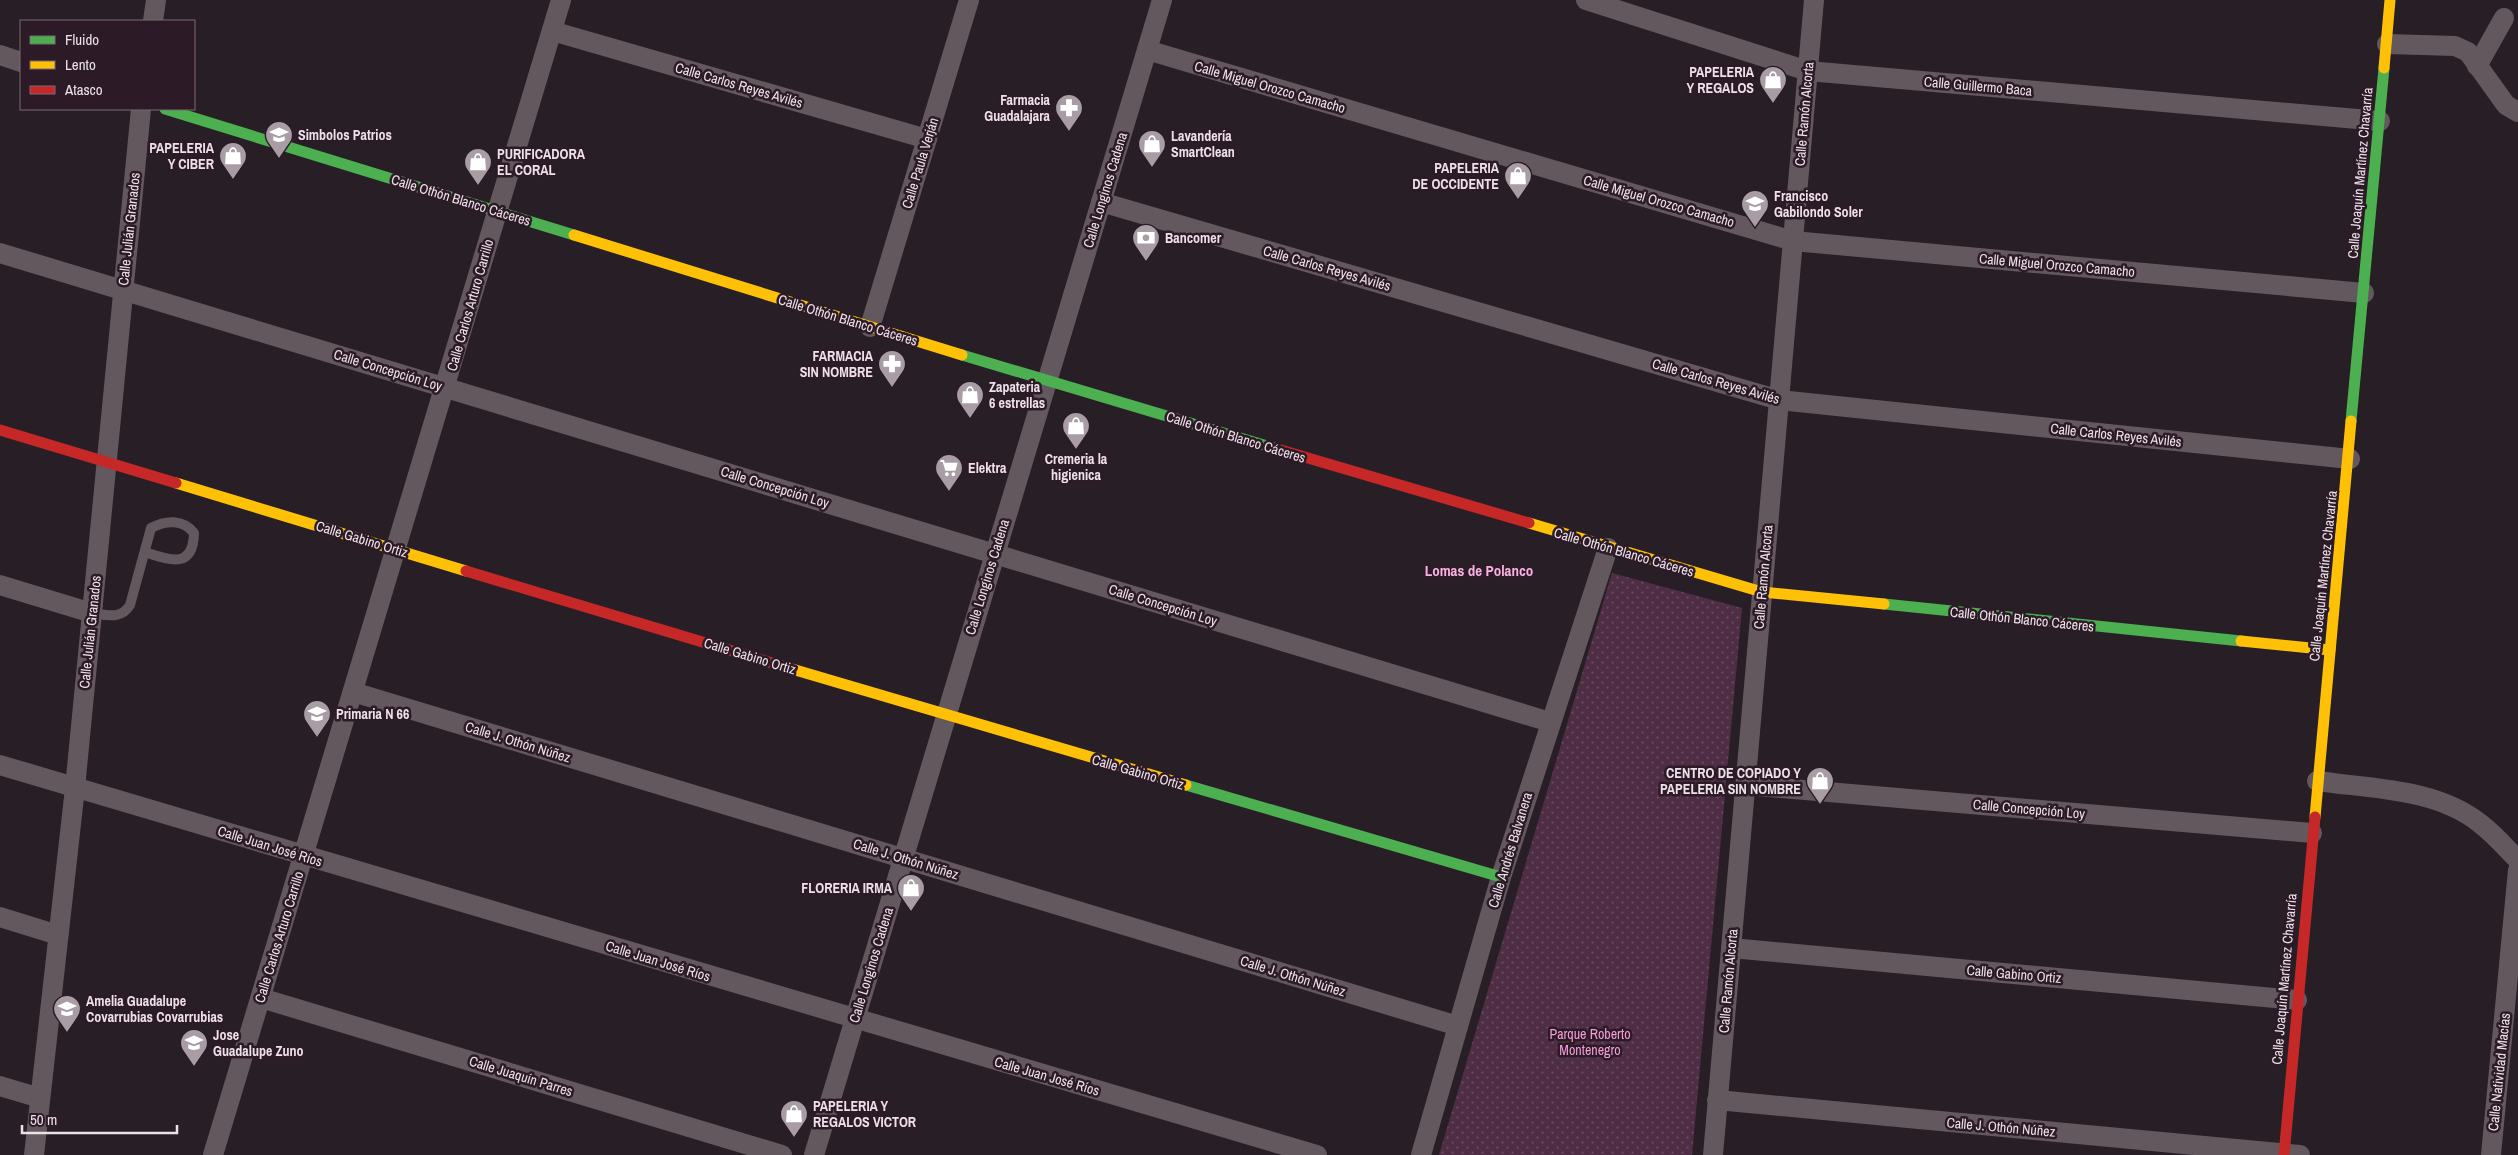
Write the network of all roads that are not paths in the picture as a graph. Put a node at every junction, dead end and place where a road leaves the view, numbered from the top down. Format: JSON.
{"nodes":[{"id":1,"x":156,"y":0,"type":"edge"},
{"id":2,"x":561,"y":0,"type":"edge"},
{"id":3,"x":969,"y":0,"type":"edge"},
{"id":4,"x":1162,"y":0,"type":"edge"},
{"id":5,"x":1586,"y":0,"type":"edge"},
{"id":6,"x":1814,"y":0,"type":"edge"},
{"id":7,"x":2390,"y":0,"type":"edge"},
{"id":8,"x":2504,"y":18,"type":"dead end"},
{"id":9,"x":153,"y":20,"type":"edge"},
{"id":10,"x":552,"y":31,"type":"junction"},
{"id":11,"x":2386,"y":44,"type":"junction"},
{"id":12,"x":1147,"y":50,"type":"junction"},
{"id":13,"x":0,"y":55,"type":"edge"},
{"id":14,"x":20,"y":62,"type":"edge"},
{"id":15,"x":2477,"y":66,"type":"junction"},
{"id":16,"x":1808,"y":71,"type":"junction"},
{"id":17,"x":141,"y":110,"type":"edge"},
{"id":18,"x":168,"y":110,"type":"edge"},
{"id":19,"x":2518,"y":112,"type":"edge"},
{"id":20,"x":2380,"y":121,"type":"junction"},
{"id":21,"x":927,"y":139,"type":"junction"},
{"id":22,"x":1101,"y":202,"type":"junction"},
{"id":23,"x":497,"y":211,"type":"junction"},
{"id":24,"x":1793,"y":241,"type":"junction"},
{"id":25,"x":0,"y":253,"type":"edge"},
{"id":26,"x":123,"y":290,"type":"junction"},
{"id":27,"x":2364,"y":292,"type":"junction"},
{"id":28,"x":870,"y":327,"type":"junction"},
{"id":29,"x":1047,"y":381,"type":"junction"},
{"id":30,"x":446,"y":388,"type":"junction"},
{"id":31,"x":1779,"y":400,"type":"junction"},
{"id":32,"x":0,"y":430,"type":"edge"},
{"id":33,"x":2350,"y":459,"type":"junction"},
{"id":34,"x":106,"y":462,"type":"junction"},
{"id":35,"x":1608,"y":548,"type":"junction"},
{"id":36,"x":396,"y":549,"type":"junction"},
{"id":37,"x":144,"y":552,"type":"junction"},
{"id":38,"x":993,"y":554,"type":"junction"},
{"id":39,"x":0,"y":585,"type":"edge"},
{"id":40,"x":1762,"y":592,"type":"junction"},
{"id":41,"x":92,"y":613,"type":"junction"},
{"id":42,"x":2330,"y":650,"type":"junction"},
{"id":43,"x":353,"y":692,"type":"junction"},
{"id":44,"x":946,"y":715,"type":"junction"},
{"id":45,"x":1550,"y":722,"type":"junction"},
{"id":46,"x":0,"y":765,"type":"edge"},
{"id":47,"x":2317,"y":781,"type":"junction"},
{"id":48,"x":1745,"y":785,"type":"junction"},
{"id":49,"x":75,"y":788,"type":"junction"},
{"id":50,"x":2312,"y":834,"type":"junction"},
{"id":51,"x":303,"y":856,"type":"junction"},
{"id":52,"x":903,"y":858,"type":"junction"},
{"id":53,"x":2518,"y":860,"type":"edge"},
{"id":54,"x":2518,"y":870,"type":"edge"},
{"id":55,"x":1501,"y":877,"type":"junction"},
{"id":56,"x":0,"y":917,"type":"edge"},
{"id":57,"x":58,"y":935,"type":"junction"},
{"id":58,"x":1731,"y":948,"type":"junction"},
{"id":59,"x":260,"y":998,"type":"junction"},
{"id":60,"x":2297,"y":1000,"type":"junction"},
{"id":61,"x":854,"y":1020,"type":"junction"},
{"id":62,"x":1458,"y":1026,"type":"junction"},
{"id":63,"x":0,"y":1086,"type":"edge"},
{"id":64,"x":40,"y":1098,"type":"junction"},
{"id":65,"x":1717,"y":1100,"type":"junction"},
{"id":66,"x":217,"y":1154,"type":"edge"},
{"id":67,"x":34,"y":1155,"type":"edge"},
{"id":68,"x":782,"y":1155,"type":"edge"},
{"id":69,"x":814,"y":1155,"type":"edge"},
{"id":70,"x":1317,"y":1155,"type":"edge"},
{"id":71,"x":1421,"y":1155,"type":"edge"},
{"id":72,"x":1712,"y":1155,"type":"edge"},
{"id":73,"x":2289,"y":1155,"type":"edge"},
{"id":74,"x":2490,"y":1155,"type":"edge"}],
"edges":[{"from":1,"to":9,"type":"street"},
{"from":2,"to":10,"type":"street","name":"Calle Carlos Arturo Carrillo"},
{"from":3,"to":21,"type":"street","name":"Calle Paula Verján"},
{"from":4,"to":12,"type":"street","name":"Calle Longinos Cadena"},
{"from":5,"to":16,"type":"street","name":"Calle Guillermo Baca"},
{"from":6,"to":16,"type":"street","name":"Calle Ramón Alcorta"},
{"from":7,"to":11,"type":"street","name":"Calle Joaquín Martínez Chavarría"},
{"from":8,"to":15,"type":"street"},
{"from":10,"to":21,"type":"street","name":"Calle Carlos Reyes Avilés"},
{"from":10,"to":23,"type":"street","name":"Calle Carlos Arturo Carrillo"},
{"from":11,"to":15,"type":"street"},
{"from":11,"to":20,"type":"street","name":"Calle Joaquín Martínez Chavarría"},
{"from":12,"to":22,"type":"street","name":"Calle Longinos Cadena"},
{"from":12,"to":24,"type":"street","name":"Calle Miguel Orozco Camacho"},
{"from":13,"to":14,"type":"street"},
{"from":15,"to":19,"type":"street"},
{"from":16,"to":20,"type":"street","name":"Calle Guillermo Baca"},
{"from":16,"to":24,"type":"street","name":"Calle Ramón Alcorta"},
{"from":17,"to":26,"type":"street","name":"Calle Julián Granados"},
{"from":18,"to":23,"type":"street","name":"Calle Othón Blanco Cáceres"},
{"from":20,"to":27,"type":"street","name":"Calle Joaquín Martínez Chavarría"},
{"from":21,"to":28,"type":"street","name":"Calle Paula Verján"},
{"from":22,"to":29,"type":"street","name":"Calle Longinos Cadena"},
{"from":22,"to":31,"type":"street","name":"Calle Carlos Reyes Avilés"},
{"from":23,"to":28,"type":"street","name":"Calle Othón Blanco Cáceres"},
{"from":23,"to":30,"type":"street","name":"Calle Carlos Arturo Carrillo"},
{"from":24,"to":27,"type":"street","name":"Calle Miguel Orozco Camacho"},
{"from":24,"to":31,"type":"street","name":"Calle Ramón Alcorta"},
{"from":25,"to":26,"type":"street","name":"Calle Concepción Loy"},
{"from":26,"to":30,"type":"street","name":"Calle Concepción Loy"},
{"from":26,"to":34,"type":"street","name":"Calle Julián Granados"},
{"from":27,"to":33,"type":"street","name":"Calle Joaquín Martínez Chavarría"},
{"from":28,"to":29,"type":"street","name":"Calle Othón Blanco Cáceres"},
{"from":29,"to":35,"type":"street","name":"Calle Othón Blanco Cáceres"},
{"from":29,"to":38,"type":"street","name":"Calle Longinos Cadena"},
{"from":30,"to":36,"type":"street","name":"Calle Carlos Arturo Carrillo"},
{"from":30,"to":38,"type":"street","name":"Calle Concepción Loy"},
{"from":31,"to":33,"type":"street","name":"Calle Carlos Reyes Avilés"},
{"from":31,"to":40,"type":"street","name":"Calle Ramón Alcorta"},
{"from":32,"to":34,"type":"street","name":"Calle Gabino Ortiz"},
{"from":33,"to":42,"type":"street","name":"Calle Joaquín Martínez Chavarría"},
{"from":34,"to":36,"type":"street","name":"Calle Gabino Ortiz"},
{"from":34,"to":41,"type":"street","name":"Calle Julián Granados"},
{"from":35,"to":40,"type":"street","name":"Calle Othón Blanco Cáceres"},
{"from":35,"to":45,"type":"street","name":"Calle Andrés Balvanera"},
{"from":36,"to":43,"type":"street","name":"Calle Carlos Arturo Carrillo"},
{"from":36,"to":44,"type":"street","name":"Calle Gabino Ortiz"},
{"from":37,"to":37,"type":"lane"},
{"from":37,"to":41,"type":"lane"},
{"from":38,"to":44,"type":"street","name":"Calle Longinos Cadena"},
{"from":38,"to":45,"type":"street","name":"Calle Concepción Loy"},
{"from":39,"to":41,"type":"street"},
{"from":40,"to":42,"type":"street","name":"Calle Othón Blanco Cáceres"},
{"from":40,"to":48,"type":"street","name":"Calle Ramón Alcorta"},
{"from":41,"to":49,"type":"street","name":"Calle Julián Granados"},
{"from":42,"to":47,"type":"street","name":"Calle Joaquín Martínez Chavarría"},
{"from":43,"to":51,"type":"street","name":"Calle Carlos Arturo Carrillo"},
{"from":43,"to":52,"type":"street","name":"Calle J. Othón Núñez"},
{"from":44,"to":52,"type":"street","name":"Calle Longinos Cadena"},
{"from":44,"to":55,"type":"street","name":"Calle Gabino Ortiz"},
{"from":45,"to":55,"type":"street","name":"Calle Andrés Balvanera"},
{"from":46,"to":49,"type":"street","name":"Calle Juan José Ríos"},
{"from":47,"to":50,"type":"street","name":"Calle Joaquín Martínez Chavarría"},
{"from":47,"to":53,"type":"street"},
{"from":48,"to":50,"type":"street","name":"Calle Concepción Loy"},
{"from":48,"to":58,"type":"street","name":"Calle Ramón Alcorta"},
{"from":49,"to":51,"type":"street","name":"Calle Juan José Ríos"},
{"from":49,"to":57,"type":"street","name":"Calle Julián Granados"},
{"from":50,"to":60,"type":"street","name":"Calle Joaquín Martínez Chavarría"},
{"from":51,"to":59,"type":"street","name":"Calle Carlos Arturo Carrillo"},
{"from":51,"to":61,"type":"street","name":"Calle Juan José Ríos"},
{"from":52,"to":61,"type":"street","name":"Calle Longinos Cadena"},
{"from":52,"to":62,"type":"street","name":"Calle J. Othón Núñez"},
{"from":54,"to":74,"type":"street","name":"Calle Natividad Macías"},
{"from":55,"to":62,"type":"street","name":"Calle Andrés Balvanera"},
{"from":56,"to":57,"type":"street"},
{"from":57,"to":64,"type":"street","name":"Calle Julián Granados"},
{"from":58,"to":60,"type":"street","name":"Calle Gabino Ortiz"},
{"from":58,"to":65,"type":"street","name":"Calle Ramón Alcorta"},
{"from":59,"to":66,"type":"street","name":"Calle Carlos Arturo Carrillo"},
{"from":59,"to":68,"type":"street","name":"Calle Juaquín Parres"},
{"from":60,"to":73,"type":"street","name":"Calle Joaquín Martínez Chavarría"},
{"from":61,"to":69,"type":"street","name":"Calle Longinos Cadena"},
{"from":61,"to":70,"type":"street","name":"Calle Juan José Ríos"},
{"from":62,"to":71,"type":"street","name":"Calle Andrés Balvanera"},
{"from":63,"to":64,"type":"street"},
{"from":64,"to":67,"type":"street","name":"Calle Julián Granados"},
{"from":65,"to":72,"type":"street","name":"Calle Ramón Alcorta"},
{"from":65,"to":73,"type":"street","name":"Calle J. Othón Núñez"}]}
